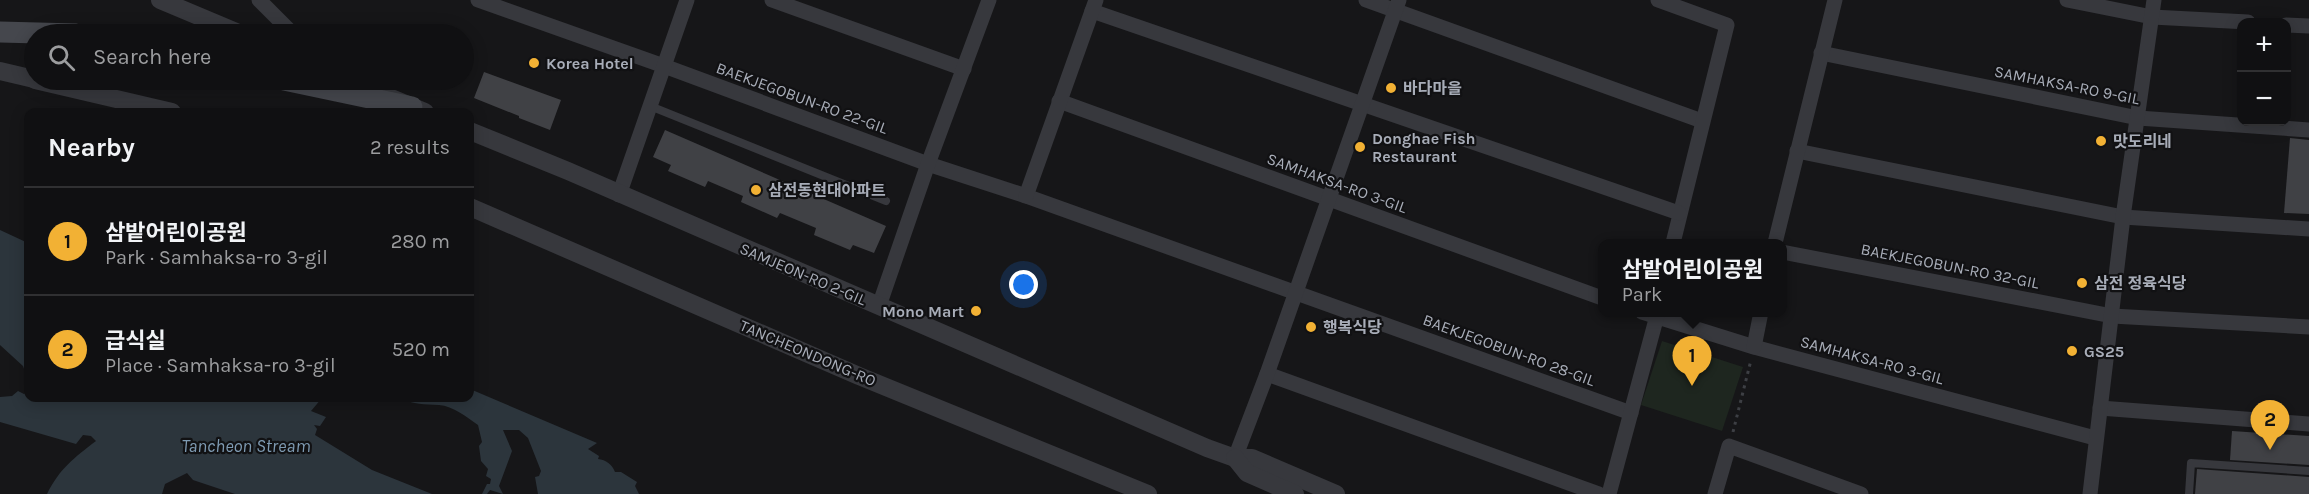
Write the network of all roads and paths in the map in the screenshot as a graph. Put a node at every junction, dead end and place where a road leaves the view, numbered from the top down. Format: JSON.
{"nodes":[{"id":1,"x":160,"y":0,"type":"edge"},
{"id":2,"x":259,"y":0,"type":"edge"},
{"id":3,"x":478,"y":0,"type":"edge"},
{"id":4,"x":687,"y":0,"type":"edge"},
{"id":5,"x":772,"y":0,"type":"edge"},
{"id":6,"x":989,"y":0,"type":"edge"},
{"id":7,"x":1366,"y":0,"type":"edge"},
{"id":8,"x":1658,"y":0,"type":"edge"},
{"id":9,"x":1835,"y":0,"type":"edge"},
{"id":10,"x":2067,"y":0,"type":"edge"},
{"id":11,"x":2154,"y":0,"type":"edge"},
{"id":12,"x":1397,"y":5,"type":"edge"},
{"id":13,"x":1094,"y":6,"type":"edge"},
{"id":14,"x":2152,"y":17,"type":"junction"},
{"id":15,"x":2237,"y":21,"type":"edge"},
{"id":16,"x":218,"y":24,"type":"edge"},
{"id":17,"x":283,"y":24,"type":"edge"},
{"id":18,"x":2291,"y":25,"type":"edge"},
{"id":19,"x":2309,"y":26,"type":"edge"},
{"id":20,"x":0,"y":32,"type":"edge"},
{"id":21,"x":24,"y":33,"type":"edge"},
{"id":22,"x":1821,"y":53,"type":"junction"},
{"id":23,"x":664,"y":66,"type":"junction"},
{"id":24,"x":964,"y":69,"type":"junction"},
{"id":25,"x":0,"y":71,"type":"edge"},
{"id":26,"x":24,"y":77,"type":"edge"},
{"id":27,"x":78,"y":90,"type":"edge"},
{"id":28,"x":329,"y":90,"type":"edge"},
{"id":29,"x":371,"y":90,"type":"edge"},
{"id":30,"x":1059,"y":101,"type":"junction"},
{"id":31,"x":1361,"y":105,"type":"junction"},
{"id":32,"x":650,"y":106,"type":"junction"},
{"id":33,"x":155,"y":108,"type":"edge"},
{"id":34,"x":409,"y":108,"type":"edge"},
{"id":35,"x":413,"y":108,"type":"edge"},
{"id":36,"x":2138,"y":118,"type":"junction"},
{"id":37,"x":1702,"y":121,"type":"junction"},
{"id":38,"x":2309,"y":130,"type":"edge"},
{"id":39,"x":474,"y":133,"type":"edge"},
{"id":40,"x":1797,"y":151,"type":"junction"},
{"id":41,"x":928,"y":164,"type":"junction"},
{"id":42,"x":619,"y":195,"type":"junction"},
{"id":43,"x":1026,"y":196,"type":"junction"},
{"id":44,"x":1328,"y":199,"type":"junction"},
{"id":45,"x":886,"y":201,"type":"dead end"},
{"id":46,"x":474,"y":209,"type":"edge"},
{"id":47,"x":1679,"y":213,"type":"junction"},
{"id":48,"x":2123,"y":217,"type":"junction"},
{"id":49,"x":2309,"y":229,"type":"edge"},
{"id":50,"x":1674,"y":239,"type":"edge"},
{"id":51,"x":1776,"y":239,"type":"edge"},
{"id":52,"x":1787,"y":253,"type":"edge"},
{"id":53,"x":1296,"y":292,"type":"junction"},
{"id":54,"x":1598,"y":297,"type":"edge"},
{"id":55,"x":879,"y":306,"type":"junction"},
{"id":56,"x":2112,"y":316,"type":"junction"},
{"id":57,"x":1651,"y":317,"type":"edge"},
{"id":58,"x":1661,"y":317,"type":"edge"},
{"id":59,"x":1760,"y":317,"type":"edge"},
{"id":60,"x":2309,"y":327,"type":"edge"},
{"id":61,"x":1754,"y":347,"type":"junction"},
{"id":62,"x":1267,"y":374,"type":"junction"},
{"id":63,"x":2100,"y":408,"type":"junction"},
{"id":64,"x":1631,"y":413,"type":"junction"},
{"id":65,"x":2309,"y":424,"type":"edge"},
{"id":66,"x":2095,"y":438,"type":"junction"},
{"id":67,"x":1729,"y":446,"type":"junction"},
{"id":68,"x":1235,"y":458,"type":"junction"},
{"id":69,"x":2309,"y":471,"type":"edge"},
{"id":70,"x":1148,"y":494,"type":"edge"},
{"id":71,"x":1294,"y":494,"type":"edge"},
{"id":72,"x":1336,"y":494,"type":"edge"},
{"id":73,"x":1599,"y":494,"type":"edge"},
{"id":74,"x":1609,"y":494,"type":"edge"},
{"id":75,"x":1715,"y":494,"type":"edge"},
{"id":76,"x":1861,"y":494,"type":"edge"},
{"id":77,"x":2090,"y":494,"type":"edge"},
{"id":78,"x":2189,"y":494,"type":"edge"}],
"edges":[{"from":1,"to":16,"type":"street"},
{"from":2,"to":17,"type":"street"},
{"from":3,"to":23,"type":"street","name":"BAEKJEGOBUN-RO 22-GIL"},
{"from":4,"to":23,"type":"street"},
{"from":5,"to":24,"type":"street"},
{"from":6,"to":24,"type":"street"},
{"from":7,"to":12,"type":"street"},
{"from":8,"to":37,"type":"street"},
{"from":9,"to":22,"type":"street"},
{"from":10,"to":14,"type":"street"},
{"from":11,"to":14,"type":"street"},
{"from":12,"to":31,"type":"street"},
{"from":12,"to":37,"type":"street"},
{"from":13,"to":30,"type":"street"},
{"from":13,"to":31,"type":"street"},
{"from":14,"to":15,"type":"street"},
{"from":14,"to":36,"type":"street"},
{"from":18,"to":19,"type":"street"},
{"from":20,"to":21,"type":"main road"},
{"from":22,"to":36,"type":"street","name":"SAMHAKSA-RO 9-GIL"},
{"from":22,"to":40,"type":"street"},
{"from":23,"to":32,"type":"street"},
{"from":23,"to":41,"type":"street","name":"BAEKJEGOBUN-RO 22-GIL"},
{"from":24,"to":41,"type":"street"},
{"from":25,"to":26,"type":"street"},
{"from":27,"to":33,"type":"street"},
{"from":28,"to":34,"type":"main road"},
{"from":29,"to":35,"type":"street"},
{"from":30,"to":43,"type":"street"},
{"from":30,"to":44,"type":"street","name":"SAMHAKSA-RO 3-GIL"},
{"from":31,"to":44,"type":"street"},
{"from":31,"to":47,"type":"street"},
{"from":32,"to":42,"type":"street"},
{"from":32,"to":45,"type":"lane"},
{"from":36,"to":38,"type":"street","name":"SAMHAKSA-RO 9-GIL"},
{"from":36,"to":48,"type":"street"},
{"from":37,"to":47,"type":"street"},
{"from":39,"to":42,"type":"street","name":"SAMJEON-RO 2-GIL"},
{"from":40,"to":48,"type":"street"},
{"from":40,"to":51,"type":"street"},
{"from":41,"to":43,"type":"street","name":"BAEKJEGOBUN-RO 28-GIL"},
{"from":41,"to":55,"type":"street"},
{"from":42,"to":55,"type":"street","name":"SAMJEON-RO 2-GIL"},
{"from":43,"to":53,"type":"street","name":"BAEKJEGOBUN-RO 28-GIL"},
{"from":44,"to":53,"type":"street"},
{"from":44,"to":54,"type":"street","name":"SAMHAKSA-RO 3-GIL"},
{"from":46,"to":70,"type":"street","name":"TANCHEONDONG-RO"},
{"from":47,"to":50,"type":"street"},
{"from":48,"to":49,"type":"street"},
{"from":48,"to":56,"type":"street"},
{"from":52,"to":56,"type":"street","name":"BAEKJEGOBUN-RO 32-GIL"},
{"from":53,"to":62,"type":"street"},
{"from":53,"to":64,"type":"street","name":"BAEKJEGOBUN-RO 28-GIL"},
{"from":55,"to":68,"type":"street","name":"SAMJEON-RO 2-GIL"},
{"from":56,"to":60,"type":"street","name":"BAEKJEGOBUN-RO 32-GIL"},
{"from":56,"to":63,"type":"street"},
{"from":57,"to":64,"type":"street"},
{"from":58,"to":61,"type":"street","name":"SAMHAKSA-RO 3-GIL"},
{"from":59,"to":61,"type":"street"},
{"from":61,"to":66,"type":"street","name":"SAMHAKSA-RO 3-GIL"},
{"from":61,"to":67,"type":"path"},
{"from":62,"to":68,"type":"street"},
{"from":62,"to":73,"type":"street"},
{"from":63,"to":65,"type":"street"},
{"from":63,"to":66,"type":"street"},
{"from":64,"to":74,"type":"street"},
{"from":66,"to":77,"type":"street"},
{"from":67,"to":75,"type":"street"},
{"from":67,"to":76,"type":"street"},
{"from":68,"to":71,"type":"street"},
{"from":68,"to":72,"type":"street"},
{"from":69,"to":78,"type":"lane"}]}
